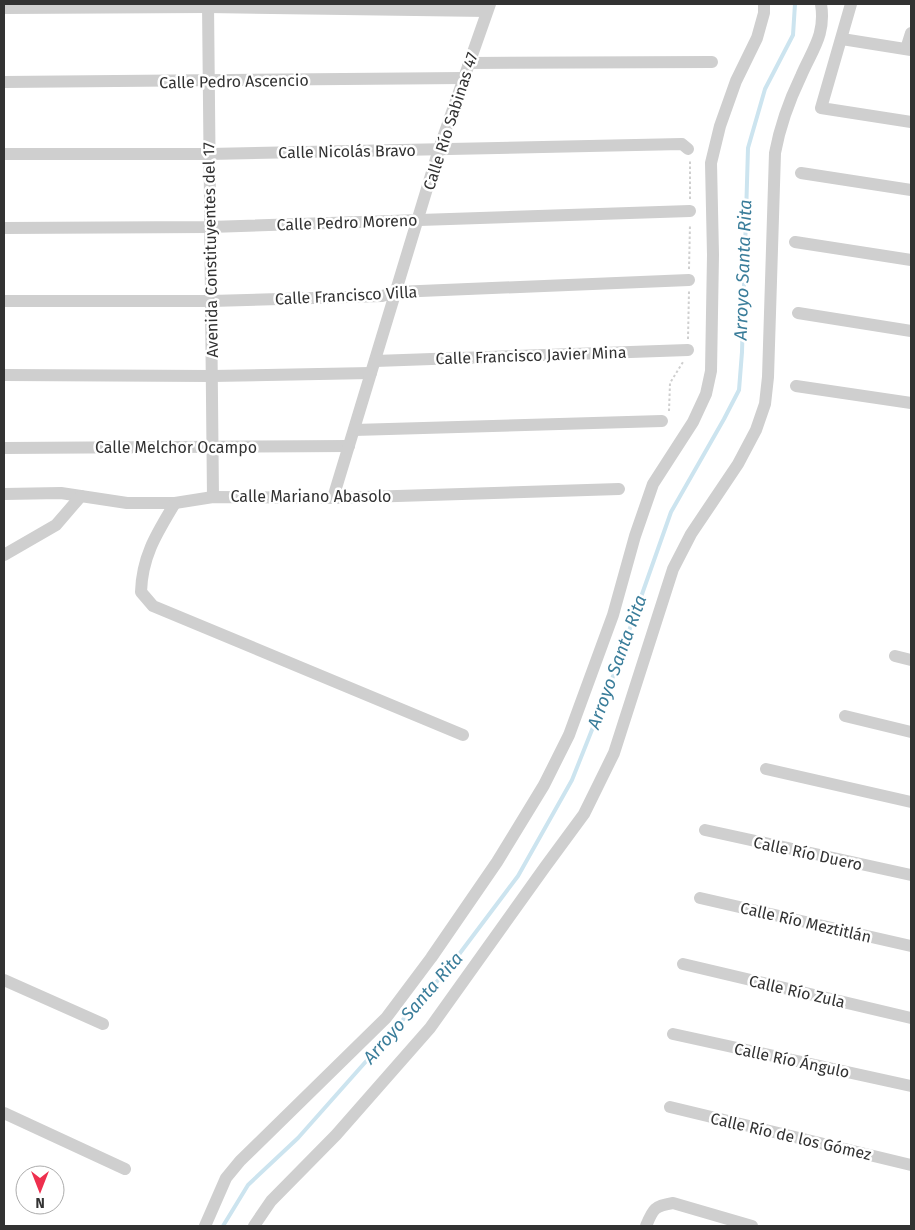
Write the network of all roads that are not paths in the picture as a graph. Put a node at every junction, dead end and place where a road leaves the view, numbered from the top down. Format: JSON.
{"nodes":[{"id":1,"x":764,"y":4,"type":"edge"},
{"id":2,"x":821,"y":4,"type":"edge"},
{"id":3,"x":851,"y":4,"type":"edge"},
{"id":4,"x":208,"y":5,"type":"edge"},
{"id":5,"x":488,"y":7,"type":"edge"},
{"id":6,"x":4,"y":8,"type":"edge"},
{"id":7,"x":911,"y":33,"type":"edge"},
{"id":8,"x":842,"y":40,"type":"junction"},
{"id":9,"x":909,"y":50,"type":"edge"},
{"id":10,"x":712,"y":62,"type":"dead end"},
{"id":11,"x":468,"y":63,"type":"junction"},
{"id":12,"x":463,"y":78,"type":"junction"},
{"id":13,"x":209,"y":81,"type":"junction"},
{"id":14,"x":4,"y":82,"type":"edge"},
{"id":15,"x":911,"y":122,"type":"edge"},
{"id":16,"x":439,"y":149,"type":"junction"},
{"id":17,"x":688,"y":149,"type":"dead end"},
{"id":18,"x":4,"y":154,"type":"edge"},
{"id":19,"x":209,"y":154,"type":"junction"},
{"id":20,"x":801,"y":173,"type":"dead end"},
{"id":21,"x":911,"y":190,"type":"edge"},
{"id":22,"x":690,"y":211,"type":"dead end"},
{"id":23,"x":418,"y":219,"type":"junction"},
{"id":24,"x":210,"y":227,"type":"junction"},
{"id":25,"x":4,"y":228,"type":"edge"},
{"id":26,"x":795,"y":242,"type":"dead end"},
{"id":27,"x":911,"y":260,"type":"edge"},
{"id":28,"x":689,"y":280,"type":"dead end"},
{"id":29,"x":396,"y":292,"type":"junction"},
{"id":30,"x":4,"y":301,"type":"edge"},
{"id":31,"x":211,"y":301,"type":"junction"},
{"id":32,"x":798,"y":313,"type":"dead end"},
{"id":33,"x":911,"y":331,"type":"edge"},
{"id":34,"x":688,"y":350,"type":"dead end"},
{"id":35,"x":373,"y":367,"type":"junction"},
{"id":36,"x":4,"y":375,"type":"edge"},
{"id":37,"x":212,"y":376,"type":"junction"},
{"id":38,"x":796,"y":386,"type":"dead end"},
{"id":39,"x":911,"y":403,"type":"edge"},
{"id":40,"x":662,"y":421,"type":"dead end"},
{"id":41,"x":354,"y":430,"type":"junction"},
{"id":42,"x":349,"y":446,"type":"junction"},
{"id":43,"x":4,"y":448,"type":"edge"},
{"id":44,"x":213,"y":448,"type":"junction"},
{"id":45,"x":619,"y":489,"type":"dead end"},
{"id":46,"x":4,"y":494,"type":"edge"},
{"id":47,"x":81,"y":496,"type":"junction"},
{"id":48,"x":213,"y":497,"type":"junction"},
{"id":49,"x":333,"y":498,"type":"junction"},
{"id":50,"x":175,"y":503,"type":"junction"},
{"id":51,"x":4,"y":555,"type":"edge"},
{"id":52,"x":895,"y":656,"type":"dead end"},
{"id":53,"x":911,"y":660,"type":"edge"},
{"id":54,"x":845,"y":716,"type":"dead end"},
{"id":55,"x":911,"y":732,"type":"edge"},
{"id":56,"x":463,"y":735,"type":"dead end"},
{"id":57,"x":766,"y":769,"type":"dead end"},
{"id":58,"x":911,"y":802,"type":"edge"},
{"id":59,"x":705,"y":830,"type":"dead end"},
{"id":60,"x":911,"y":875,"type":"edge"},
{"id":61,"x":700,"y":898,"type":"dead end"},
{"id":62,"x":911,"y":946,"type":"edge"},
{"id":63,"x":683,"y":964,"type":"dead end"},
{"id":64,"x":4,"y":980,"type":"edge"},
{"id":65,"x":911,"y":1018,"type":"edge"},
{"id":66,"x":103,"y":1024,"type":"dead end"},
{"id":67,"x":673,"y":1034,"type":"dead end"},
{"id":68,"x":911,"y":1086,"type":"edge"},
{"id":69,"x":670,"y":1107,"type":"dead end"},
{"id":70,"x":4,"y":1113,"type":"edge"},
{"id":71,"x":911,"y":1165,"type":"edge"},
{"id":72,"x":125,"y":1169,"type":"dead end"},
{"id":73,"x":205,"y":1226,"type":"edge"},
{"id":74,"x":254,"y":1226,"type":"edge"},
{"id":75,"x":646,"y":1226,"type":"edge"},
{"id":76,"x":752,"y":1226,"type":"edge"}],
"edges":[{"from":1,"to":73,"type":"street"},
{"from":2,"to":74,"type":"street"},
{"from":3,"to":8,"type":"street"},
{"from":4,"to":5,"type":"street"},
{"from":4,"to":6,"type":"street"},
{"from":4,"to":13,"type":"street","name":"Avenida Constituyentes del 17"},
{"from":5,"to":11,"type":"street","name":"Calle Río Sabinas 47"},
{"from":7,"to":9,"type":"street"},
{"from":8,"to":9,"type":"street"},
{"from":8,"to":15,"type":"street"},
{"from":10,"to":11,"type":"street"},
{"from":11,"to":12,"type":"street","name":"Calle Río Sabinas 47"},
{"from":12,"to":13,"type":"street","name":"Calle Pedro Ascencio"},
{"from":12,"to":16,"type":"street","name":"Calle Río Sabinas 47"},
{"from":13,"to":14,"type":"street","name":"Calle Pedro Ascencio"},
{"from":13,"to":19,"type":"street","name":"Avenida Constituyentes del 17"},
{"from":16,"to":17,"type":"street","name":"Calle Nicolás Bravo"},
{"from":16,"to":19,"type":"street","name":"Calle Nicolás Bravo"},
{"from":16,"to":23,"type":"street","name":"Calle Río Sabinas 47"},
{"from":18,"to":19,"type":"street","name":"Calle Nicolás Bravo"},
{"from":19,"to":24,"type":"street","name":"Avenida Constituyentes del 17"},
{"from":20,"to":21,"type":"street"},
{"from":22,"to":23,"type":"street","name":"Calle Pedro Moreno"},
{"from":23,"to":24,"type":"street","name":"Calle Pedro Moreno"},
{"from":23,"to":29,"type":"street","name":"Calle Río Sabinas 47"},
{"from":24,"to":25,"type":"street","name":"Calle Pedro Moreno"},
{"from":24,"to":31,"type":"street","name":"Avenida Constituyentes del 17"},
{"from":26,"to":27,"type":"street"},
{"from":28,"to":29,"type":"street","name":"Calle Francisco Villa"},
{"from":29,"to":31,"type":"street","name":"Calle Francisco Villa"},
{"from":29,"to":35,"type":"street","name":"Calle Río Sabinas 47"},
{"from":30,"to":31,"type":"street","name":"Calle Francisco Villa"},
{"from":31,"to":37,"type":"street","name":"Avenida Constituyentes del 17"},
{"from":32,"to":33,"type":"street"},
{"from":34,"to":35,"type":"street","name":"Calle Francisco Javier Mina"},
{"from":35,"to":37,"type":"street","name":"Calle Francisco Javier Mina"},
{"from":35,"to":41,"type":"street","name":"Calle Río Sabinas 47"},
{"from":36,"to":37,"type":"street","name":"Calle Francisco Javier Mina"},
{"from":37,"to":44,"type":"street","name":"Avenida Constituyentes del 17"},
{"from":38,"to":39,"type":"street"},
{"from":40,"to":41,"type":"street"},
{"from":41,"to":42,"type":"street","name":"Calle Río Sabinas 47"},
{"from":42,"to":44,"type":"street","name":"Calle Melchor Ocampo"},
{"from":42,"to":49,"type":"street","name":"Calle Río Sabinas 47"},
{"from":43,"to":44,"type":"street","name":"Calle Melchor Ocampo"},
{"from":44,"to":48,"type":"street","name":"Avenida Constituyentes del 17"},
{"from":45,"to":49,"type":"street","name":"Calle Mariano Abasolo"},
{"from":46,"to":47,"type":"street","name":"Calle Mariano Abasolo"},
{"from":47,"to":50,"type":"street","name":"Calle Mariano Abasolo"},
{"from":47,"to":51,"type":"street"},
{"from":48,"to":49,"type":"street","name":"Calle Mariano Abasolo"},
{"from":48,"to":50,"type":"street","name":"Calle Mariano Abasolo"},
{"from":50,"to":56,"type":"street"},
{"from":52,"to":53,"type":"street"},
{"from":54,"to":55,"type":"street"},
{"from":57,"to":58,"type":"street"},
{"from":59,"to":60,"type":"street","name":"Calle Río Duero"},
{"from":61,"to":62,"type":"street","name":"Calle Río Meztitlán"},
{"from":63,"to":65,"type":"street","name":"Calle Río Zula"},
{"from":64,"to":66,"type":"street"},
{"from":67,"to":68,"type":"street","name":"Calle Río Ángulo"},
{"from":69,"to":71,"type":"street","name":"Calle Río de los Gómez"},
{"from":70,"to":72,"type":"street"},
{"from":75,"to":76,"type":"street"}]}
